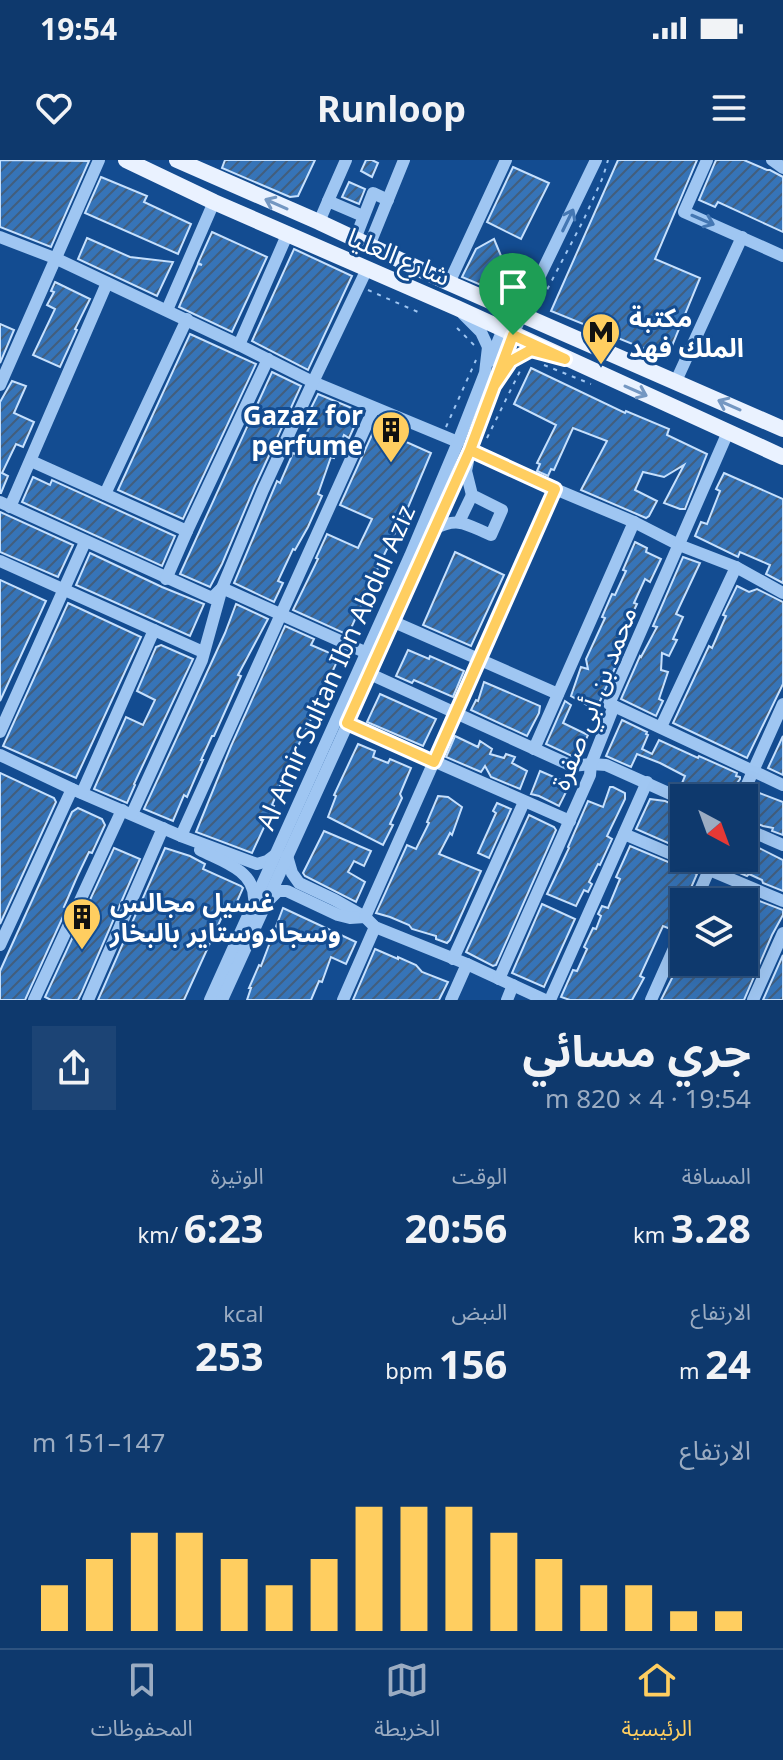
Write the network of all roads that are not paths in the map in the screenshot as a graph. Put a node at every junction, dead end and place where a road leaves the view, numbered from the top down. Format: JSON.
{"nodes":[{"id":1,"x":99,"y":160,"type":"edge"},
{"id":2,"x":126,"y":160,"type":"edge"},
{"id":3,"x":177,"y":160,"type":"edge"},
{"id":4,"x":346,"y":160,"type":"edge"},
{"id":5,"x":404,"y":160,"type":"edge"},
{"id":6,"x":506,"y":160,"type":"edge"},
{"id":7,"x":596,"y":160,"type":"edge"},
{"id":8,"x":707,"y":160,"type":"edge"},
{"id":9,"x":772,"y":160,"type":"edge"},
{"id":10,"x":200,"y":166,"type":"edge"},
{"id":11,"x":783,"y":168,"type":"edge"},
{"id":12,"x":388,"y":200,"type":"junction"},
{"id":13,"x":328,"y":201,"type":"junction"},
{"id":14,"x":214,"y":202,"type":"junction"},
{"id":15,"x":363,"y":216,"type":"junction"},
{"id":16,"x":319,"y":222,"type":"junction"},
{"id":17,"x":287,"y":235,"type":"junction"},
{"id":18,"x":742,"y":237,"type":"junction"},
{"id":19,"x":1,"y":240,"type":"edge"},
{"id":20,"x":362,"y":242,"type":"junction"},
{"id":21,"x":783,"y":256,"type":"edge"},
{"id":22,"x":57,"y":259,"type":"junction"},
{"id":23,"x":367,"y":269,"type":"junction"},
{"id":24,"x":107,"y":283,"type":"junction"},
{"id":25,"x":449,"y":283,"type":"junction"},
{"id":26,"x":457,"y":308,"type":"junction"},
{"id":27,"x":167,"y":310,"type":"junction"},
{"id":28,"x":521,"y":315,"type":"junction"},
{"id":29,"x":187,"y":319,"type":"junction"},
{"id":30,"x":508,"y":332,"type":"junction"},
{"id":31,"x":239,"y":345,"type":"junction"},
{"id":32,"x":268,"y":359,"type":"junction"},
{"id":33,"x":565,"y":359,"type":"junction"},
{"id":34,"x":485,"y":373,"type":"junction"},
{"id":35,"x":676,"y":381,"type":"junction"},
{"id":36,"x":313,"y":382,"type":"junction"},
{"id":37,"x":0,"y":385,"type":"edge"},
{"id":38,"x":494,"y":386,"type":"junction"},
{"id":39,"x":374,"y":408,"type":"junction"},
{"id":40,"x":783,"y":429,"type":"edge"},
{"id":41,"x":728,"y":432,"type":"junction"},
{"id":42,"x":469,"y":448,"type":"junction"},
{"id":43,"x":783,"y":457,"type":"edge"},
{"id":44,"x":31,"y":461,"type":"junction"},
{"id":45,"x":555,"y":489,"type":"junction"},
{"id":46,"x":105,"y":494,"type":"junction"},
{"id":47,"x":472,"y":495,"type":"junction"},
{"id":48,"x":5,"y":505,"type":"edge"},
{"id":49,"x":459,"y":522,"type":"junction"},
{"id":50,"x":634,"y":522,"type":"junction"},
{"id":51,"x":434,"y":529,"type":"junction"},
{"id":52,"x":187,"y":531,"type":"junction"},
{"id":53,"x":85,"y":542,"type":"junction"},
{"id":54,"x":679,"y":545,"type":"junction"},
{"id":55,"x":0,"y":561,"type":"edge"},
{"id":56,"x":736,"y":567,"type":"junction"},
{"id":57,"x":166,"y":579,"type":"junction"},
{"id":58,"x":222,"y":588,"type":"junction"},
{"id":59,"x":64,"y":589,"type":"junction"},
{"id":60,"x":783,"y":593,"type":"edge"},
{"id":61,"x":280,"y":613,"type":"junction"},
{"id":62,"x":394,"y":622,"type":"junction"},
{"id":63,"x":154,"y":630,"type":"junction"},
{"id":64,"x":203,"y":652,"type":"junction"},
{"id":65,"x":367,"y":653,"type":"junction"},
{"id":66,"x":479,"y":661,"type":"junction"},
{"id":67,"x":370,"y":674,"type":"junction"},
{"id":68,"x":558,"y":694,"type":"junction"},
{"id":69,"x":783,"y":704,"type":"edge"},
{"id":70,"x":614,"y":706,"type":"junction"},
{"id":71,"x":455,"y":714,"type":"junction"},
{"id":72,"x":347,"y":723,"type":"junction"},
{"id":73,"x":661,"y":727,"type":"junction"},
{"id":74,"x":0,"y":732,"type":"edge"},
{"id":75,"x":534,"y":749,"type":"junction"},
{"id":76,"x":0,"y":755,"type":"edge"},
{"id":77,"x":434,"y":762,"type":"junction"},
{"id":78,"x":591,"y":764,"type":"junction"},
{"id":79,"x":752,"y":772,"type":"junction"},
{"id":80,"x":647,"y":782,"type":"junction"},
{"id":81,"x":747,"y":784,"type":"edge"},
{"id":82,"x":783,"y":785,"type":"edge"},
{"id":83,"x":77,"y":791,"type":"junction"},
{"id":84,"x":670,"y":793,"type":"edge"},
{"id":85,"x":524,"y":802,"type":"junction"},
{"id":86,"x":127,"y":812,"type":"junction"},
{"id":87,"x":570,"y":821,"type":"junction"},
{"id":88,"x":163,"y":828,"type":"junction"},
{"id":89,"x":624,"y":834,"type":"junction"},
{"id":90,"x":758,"y":834,"type":"edge"},
{"id":91,"x":181,"y":836,"type":"junction"},
{"id":92,"x":783,"y":845,"type":"edge"},
{"id":93,"x":670,"y":853,"type":"edge"},
{"id":94,"x":281,"y":856,"type":"junction"},
{"id":95,"x":714,"y":872,"type":"edge"},
{"id":96,"x":783,"y":901,"type":"edge"},
{"id":97,"x":260,"y":902,"type":"junction"},
{"id":98,"x":365,"y":917,"type":"junction"},
{"id":99,"x":375,"y":927,"type":"junction"},
{"id":100,"x":783,"y":933,"type":"edge"},
{"id":101,"x":0,"y":945,"type":"edge"},
{"id":102,"x":670,"y":957,"type":"edge"},
{"id":103,"x":453,"y":959,"type":"junction"},
{"id":104,"x":467,"y":964,"type":"junction"},
{"id":105,"x":499,"y":979,"type":"junction"},
{"id":106,"x":513,"y":985,"type":"junction"},
{"id":107,"x":34,"y":1000,"type":"edge"},
{"id":108,"x":88,"y":1000,"type":"edge"},
{"id":109,"x":210,"y":1000,"type":"edge"},
{"id":110,"x":222,"y":1000,"type":"edge"},
{"id":111,"x":343,"y":1000,"type":"edge"},
{"id":112,"x":451,"y":1000,"type":"edge"},
{"id":113,"x":507,"y":1000,"type":"edge"},
{"id":114,"x":548,"y":1000,"type":"edge"},
{"id":115,"x":651,"y":1000,"type":"edge"},
{"id":116,"x":753,"y":1000,"type":"edge"}],
"edges":[{"from":1,"to":22,"type":"street"},
{"from":2,"to":14,"type":"main road","name":"شارع العليا"},
{"from":3,"to":10,"type":"main road","name":"شارع العليا"},
{"from":4,"to":13,"type":"street"},
{"from":5,"to":12,"type":"street"},
{"from":6,"to":25,"type":"street"},
{"from":28,"to":7,"type":"street","name":"Al Amir Sultan Ibn Abdul Aziz","one_way":true},
{"from":8,"to":18,"type":"street","one_way":true},
{"from":9,"to":11,"type":"street"},
{"from":16,"to":10,"type":"main road","name":"شارع العليا","one_way":true},
{"from":12,"to":15,"type":"street"},
{"from":12,"to":20,"type":"street"},
{"from":13,"to":15,"type":"street"},
{"from":13,"to":16,"type":"street"},
{"from":14,"to":17,"type":"main road","name":"شارع العليا"},
{"from":14,"to":27,"type":"street"},
{"from":15,"to":20,"type":"street"},
{"from":16,"to":20,"type":"main road","name":"شارع العليا"},
{"from":17,"to":23,"type":"main road","name":"شارع العليا"},
{"from":17,"to":31,"type":"street"},
{"from":18,"to":21,"type":"street"},
{"from":18,"to":35,"type":"street"},
{"from":19,"to":22,"type":"street"},
{"from":20,"to":25,"type":"main road","name":"شارع العليا"},
{"from":22,"to":24,"type":"street"},
{"from":22,"to":37,"type":"street"},
{"from":23,"to":26,"type":"main road","name":"شارع العليا"},
{"from":23,"to":36,"type":"street"},
{"from":24,"to":27,"type":"street"},
{"from":24,"to":44,"type":"street"},
{"from":25,"to":28,"type":"main road","name":"شارع العليا"},
{"from":26,"to":30,"type":"main road","name":"شارع العليا"},
{"from":26,"to":34,"type":"street","name":"Al Amir Sultan Ibn Abdul Aziz"},
{"from":27,"to":29,"type":"street"},
{"from":28,"to":30,"type":"street","name":"Al Amir Sultan Ibn Abdul Aziz"},
{"from":28,"to":35,"type":"main road","name":"شارع العليا"},
{"from":29,"to":31,"type":"street"},
{"from":29,"to":46,"type":"street"},
{"from":30,"to":33,"type":"main road","name":"شارع العليا"},
{"from":30,"to":34,"type":"street"},
{"from":30,"to":38,"type":"street","name":"Al Amir Sultan Ibn Abdul Aziz"},
{"from":31,"to":32,"type":"street"},
{"from":32,"to":36,"type":"street"},
{"from":32,"to":52,"type":"street"},
{"from":33,"to":38,"type":"street","name":"Al Amir Sultan Ibn Abdul Aziz"},
{"from":33,"to":41,"type":"main road","name":"شارع العليا","one_way":true},
{"from":34,"to":42,"type":"street","name":"Al Amir Sultan Ibn Abdul Aziz"},
{"from":40,"to":35,"type":"main road","name":"شارع العليا","one_way":true},
{"from":36,"to":39,"type":"street"},
{"from":36,"to":58,"type":"street"},
{"from":38,"to":42,"type":"street","name":"Al Amir Sultan Ibn Abdul Aziz"},
{"from":39,"to":42,"type":"street"},
{"from":39,"to":61,"type":"street"},
{"from":41,"to":43,"type":"main road","name":"شارع العليا"},
{"from":41,"to":54,"type":"street","name":"محمد بن أبي صفرة"},
{"from":42,"to":45,"type":"street"},
{"from":42,"to":47,"type":"street"},
{"from":42,"to":51,"type":"street","name":"Al Amir Sultan Ibn Abdul Aziz"},
{"from":42,"to":65,"type":"street","name":"Al Amir Sultan Ibn Abdul Aziz"},
{"from":44,"to":46,"type":"street"},
{"from":44,"to":48,"type":"street"},
{"from":45,"to":50,"type":"street"},
{"from":45,"to":66,"type":"street"},
{"from":46,"to":52,"type":"street"},
{"from":47,"to":49,"type":"street"},
{"from":47,"to":49,"type":"street"},
{"from":48,"to":53,"type":"street"},
{"from":49,"to":51,"type":"street"},
{"from":50,"to":54,"type":"street"},
{"from":50,"to":68,"type":"street"},
{"from":51,"to":62,"type":"street","name":"Al Amir Sultan Ibn Abdul Aziz"},
{"from":52,"to":57,"type":"street"},
{"from":53,"to":57,"type":"street"},
{"from":53,"to":59,"type":"street"},
{"from":54,"to":56,"type":"street"},
{"from":54,"to":70,"type":"street","name":"محمد بن أبي صفرة"},
{"from":55,"to":59,"type":"street"},
{"from":56,"to":60,"type":"street"},
{"from":56,"to":73,"type":"street"},
{"from":57,"to":58,"type":"street"},
{"from":58,"to":61,"type":"street"},
{"from":58,"to":64,"type":"street"},
{"from":59,"to":63,"type":"street"},
{"from":59,"to":74,"type":"street"},
{"from":61,"to":65,"type":"street"},
{"from":61,"to":91,"type":"street"},
{"from":62,"to":66,"type":"street"},
{"from":62,"to":67,"type":"street","name":"Al Amir Sultan Ibn Abdul Aziz"},
{"from":63,"to":64,"type":"street"},
{"from":63,"to":83,"type":"street"},
{"from":64,"to":86,"type":"street"},
{"from":65,"to":94,"type":"street","name":"Al Amir Sultan Ibn Abdul Aziz"},
{"from":66,"to":68,"type":"street"},
{"from":66,"to":71,"type":"street"},
{"from":67,"to":71,"type":"street"},
{"from":67,"to":72,"type":"street","name":"Al Amir Sultan Ibn Abdul Aziz"},
{"from":68,"to":75,"type":"street"},
{"from":69,"to":79,"type":"street"},
{"from":70,"to":73,"type":"street"},
{"from":70,"to":78,"type":"street","name":"محمد بن أبي صفرة"},
{"from":71,"to":75,"type":"street"},
{"from":71,"to":77,"type":"street"},
{"from":72,"to":77,"type":"street"},
{"from":72,"to":94,"type":"street","name":"Al Amir Sultan Ibn Abdul Aziz"},
{"from":73,"to":79,"type":"street"},
{"from":75,"to":78,"type":"street"},
{"from":76,"to":83,"type":"street"},
{"from":77,"to":85,"type":"street"},
{"from":77,"to":98,"type":"street"},
{"from":78,"to":80,"type":"street"},
{"from":78,"to":87,"type":"street","name":"محمد بن أبي صفرة"},
{"from":79,"to":81,"type":"street"},
{"from":79,"to":82,"type":"street"},
{"from":80,"to":84,"type":"street"},
{"from":80,"to":89,"type":"street"},
{"from":83,"to":86,"type":"street"},
{"from":83,"to":101,"type":"street"},
{"from":85,"to":87,"type":"street"},
{"from":85,"to":103,"type":"street"},
{"from":86,"to":88,"type":"street"},
{"from":86,"to":107,"type":"street"},
{"from":87,"to":105,"type":"street","name":"محمد بن أبي صفرة"},
{"from":88,"to":91,"type":"street"},
{"from":88,"to":108,"type":"street"},
{"from":89,"to":93,"type":"street"},
{"from":89,"to":114,"type":"street"},
{"from":90,"to":92,"type":"street"},
{"from":91,"to":94,"type":"street"},
{"from":91,"to":97,"type":"street"},
{"from":94,"to":97,"type":"street","name":"Al Amir Sultan Ibn Abdul Aziz"},
{"from":94,"to":98,"type":"street"},
{"from":95,"to":96,"type":"street"},
{"from":97,"to":98,"type":"street"},
{"from":97,"to":109,"type":"street","name":"Al Amir Sultan Ibn Abdul Aziz"},
{"from":97,"to":110,"type":"street","name":"Al Amir Sultan Ibn Abdul Aziz"},
{"from":98,"to":99,"type":"street"},
{"from":99,"to":103,"type":"street"},
{"from":99,"to":111,"type":"street"},
{"from":100,"to":116,"type":"street"},
{"from":102,"to":115,"type":"street"},
{"from":103,"to":104,"type":"street"},
{"from":104,"to":105,"type":"street"},
{"from":104,"to":112,"type":"street"},
{"from":105,"to":106,"type":"street"},
{"from":106,"to":113,"type":"street"},
{"from":106,"to":114,"type":"street"}]}
